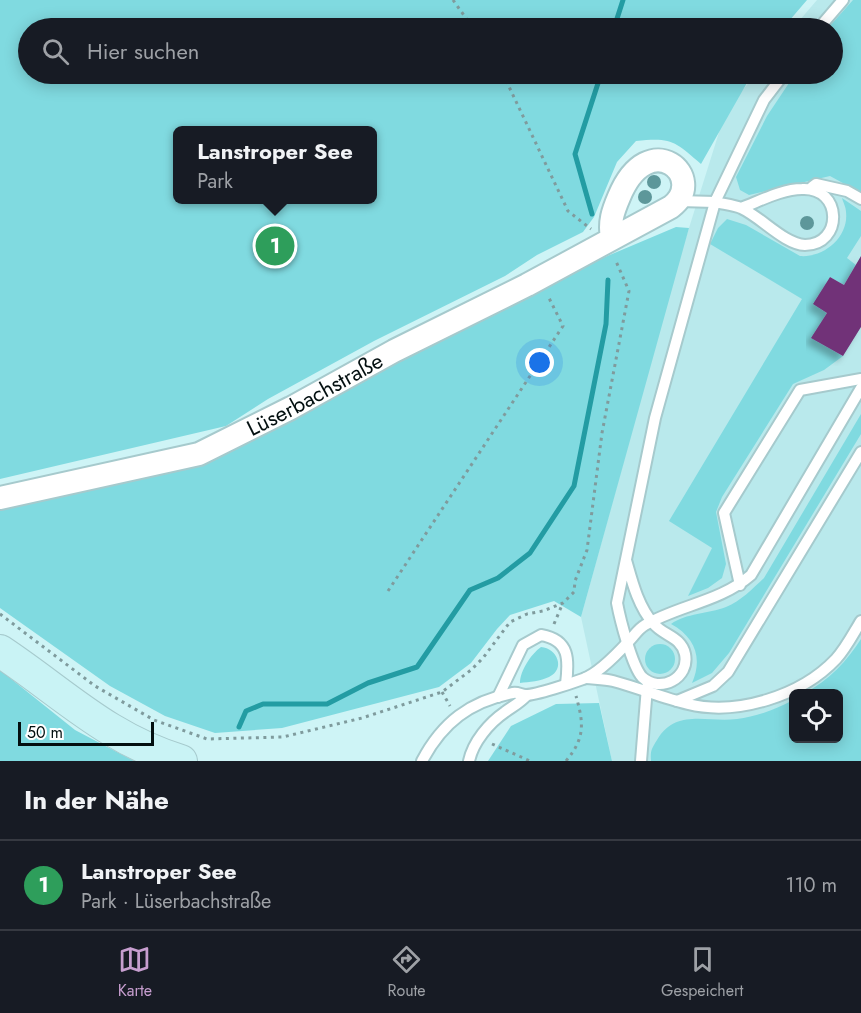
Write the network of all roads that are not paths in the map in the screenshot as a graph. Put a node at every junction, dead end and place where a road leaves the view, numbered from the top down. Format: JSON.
{"nodes":[{"id":1,"x":843,"y":0,"type":"edge"},
{"id":2,"x":828,"y":18,"type":"edge"},
{"id":3,"x":776,"y":84,"type":"edge"},
{"id":4,"x":811,"y":189,"type":"junction"},
{"id":5,"x":861,"y":200,"type":"edge"},
{"id":6,"x":679,"y":201,"type":"junction"},
{"id":7,"x":715,"y":202,"type":"junction"},
{"id":8,"x":741,"y":208,"type":"junction"},
{"id":9,"x":609,"y":239,"type":"junction"},
{"id":10,"x":861,"y":379,"type":"edge"},
{"id":11,"x":861,"y":388,"type":"edge"},
{"id":12,"x":861,"y":452,"type":"edge"},
{"id":13,"x":0,"y":498,"type":"edge"},
{"id":14,"x":626,"y":560,"type":"junction"},
{"id":15,"x":740,"y":585,"type":"junction"},
{"id":16,"x":861,"y":621,"type":"edge"},
{"id":17,"x":651,"y":622,"type":"junction"},
{"id":18,"x":628,"y":642,"type":"junction"},
{"id":19,"x":0,"y":651,"type":"edge"},
{"id":20,"x":586,"y":678,"type":"junction"},
{"id":21,"x":569,"y":684,"type":"junction"},
{"id":22,"x":647,"y":687,"type":"junction"},
{"id":23,"x":527,"y":695,"type":"junction"},
{"id":24,"x":498,"y":697,"type":"junction"},
{"id":25,"x":676,"y":701,"type":"junction"},
{"id":26,"x":181,"y":761,"type":"edge"},
{"id":27,"x":422,"y":761,"type":"edge"},
{"id":28,"x":469,"y":761,"type":"edge"},
{"id":29,"x":641,"y":761,"type":"edge"}],
"edges":[{"from":1,"to":2,"type":"lane"},
{"from":3,"to":7,"type":"lane"},
{"from":4,"to":5,"type":"lane"},
{"from":4,"to":8,"type":"lane"},
{"from":4,"to":8,"type":"lane"},
{"from":6,"to":7,"type":"lane"},
{"from":6,"to":9,"type":"street","name":"Lüserbachstraße"},
{"from":6,"to":9,"type":"street"},
{"from":7,"to":8,"type":"lane"},
{"from":7,"to":14,"type":"lane"},
{"from":9,"to":13,"type":"street","name":"Lüserbachstraße"},
{"from":10,"to":15,"type":"lane"},
{"from":11,"to":15,"type":"lane"},
{"from":12,"to":25,"type":"lane"},
{"from":14,"to":17,"type":"lane"},
{"from":14,"to":18,"type":"lane"},
{"from":15,"to":17,"type":"lane"},
{"from":16,"to":25,"type":"lane"},
{"from":17,"to":18,"type":"lane"},
{"from":17,"to":22,"type":"lane"},
{"from":18,"to":20,"type":"lane"},
{"from":18,"to":22,"type":"lane"},
{"from":19,"to":26,"type":"main road"},
{"from":20,"to":21,"type":"lane"},
{"from":20,"to":22,"type":"lane"},
{"from":21,"to":23,"type":"lane"},
{"from":21,"to":24,"type":"lane"},
{"from":22,"to":25,"type":"lane"},
{"from":22,"to":29,"type":"lane"},
{"from":23,"to":24,"type":"lane"},
{"from":23,"to":28,"type":"lane"},
{"from":24,"to":27,"type":"lane"}]}
